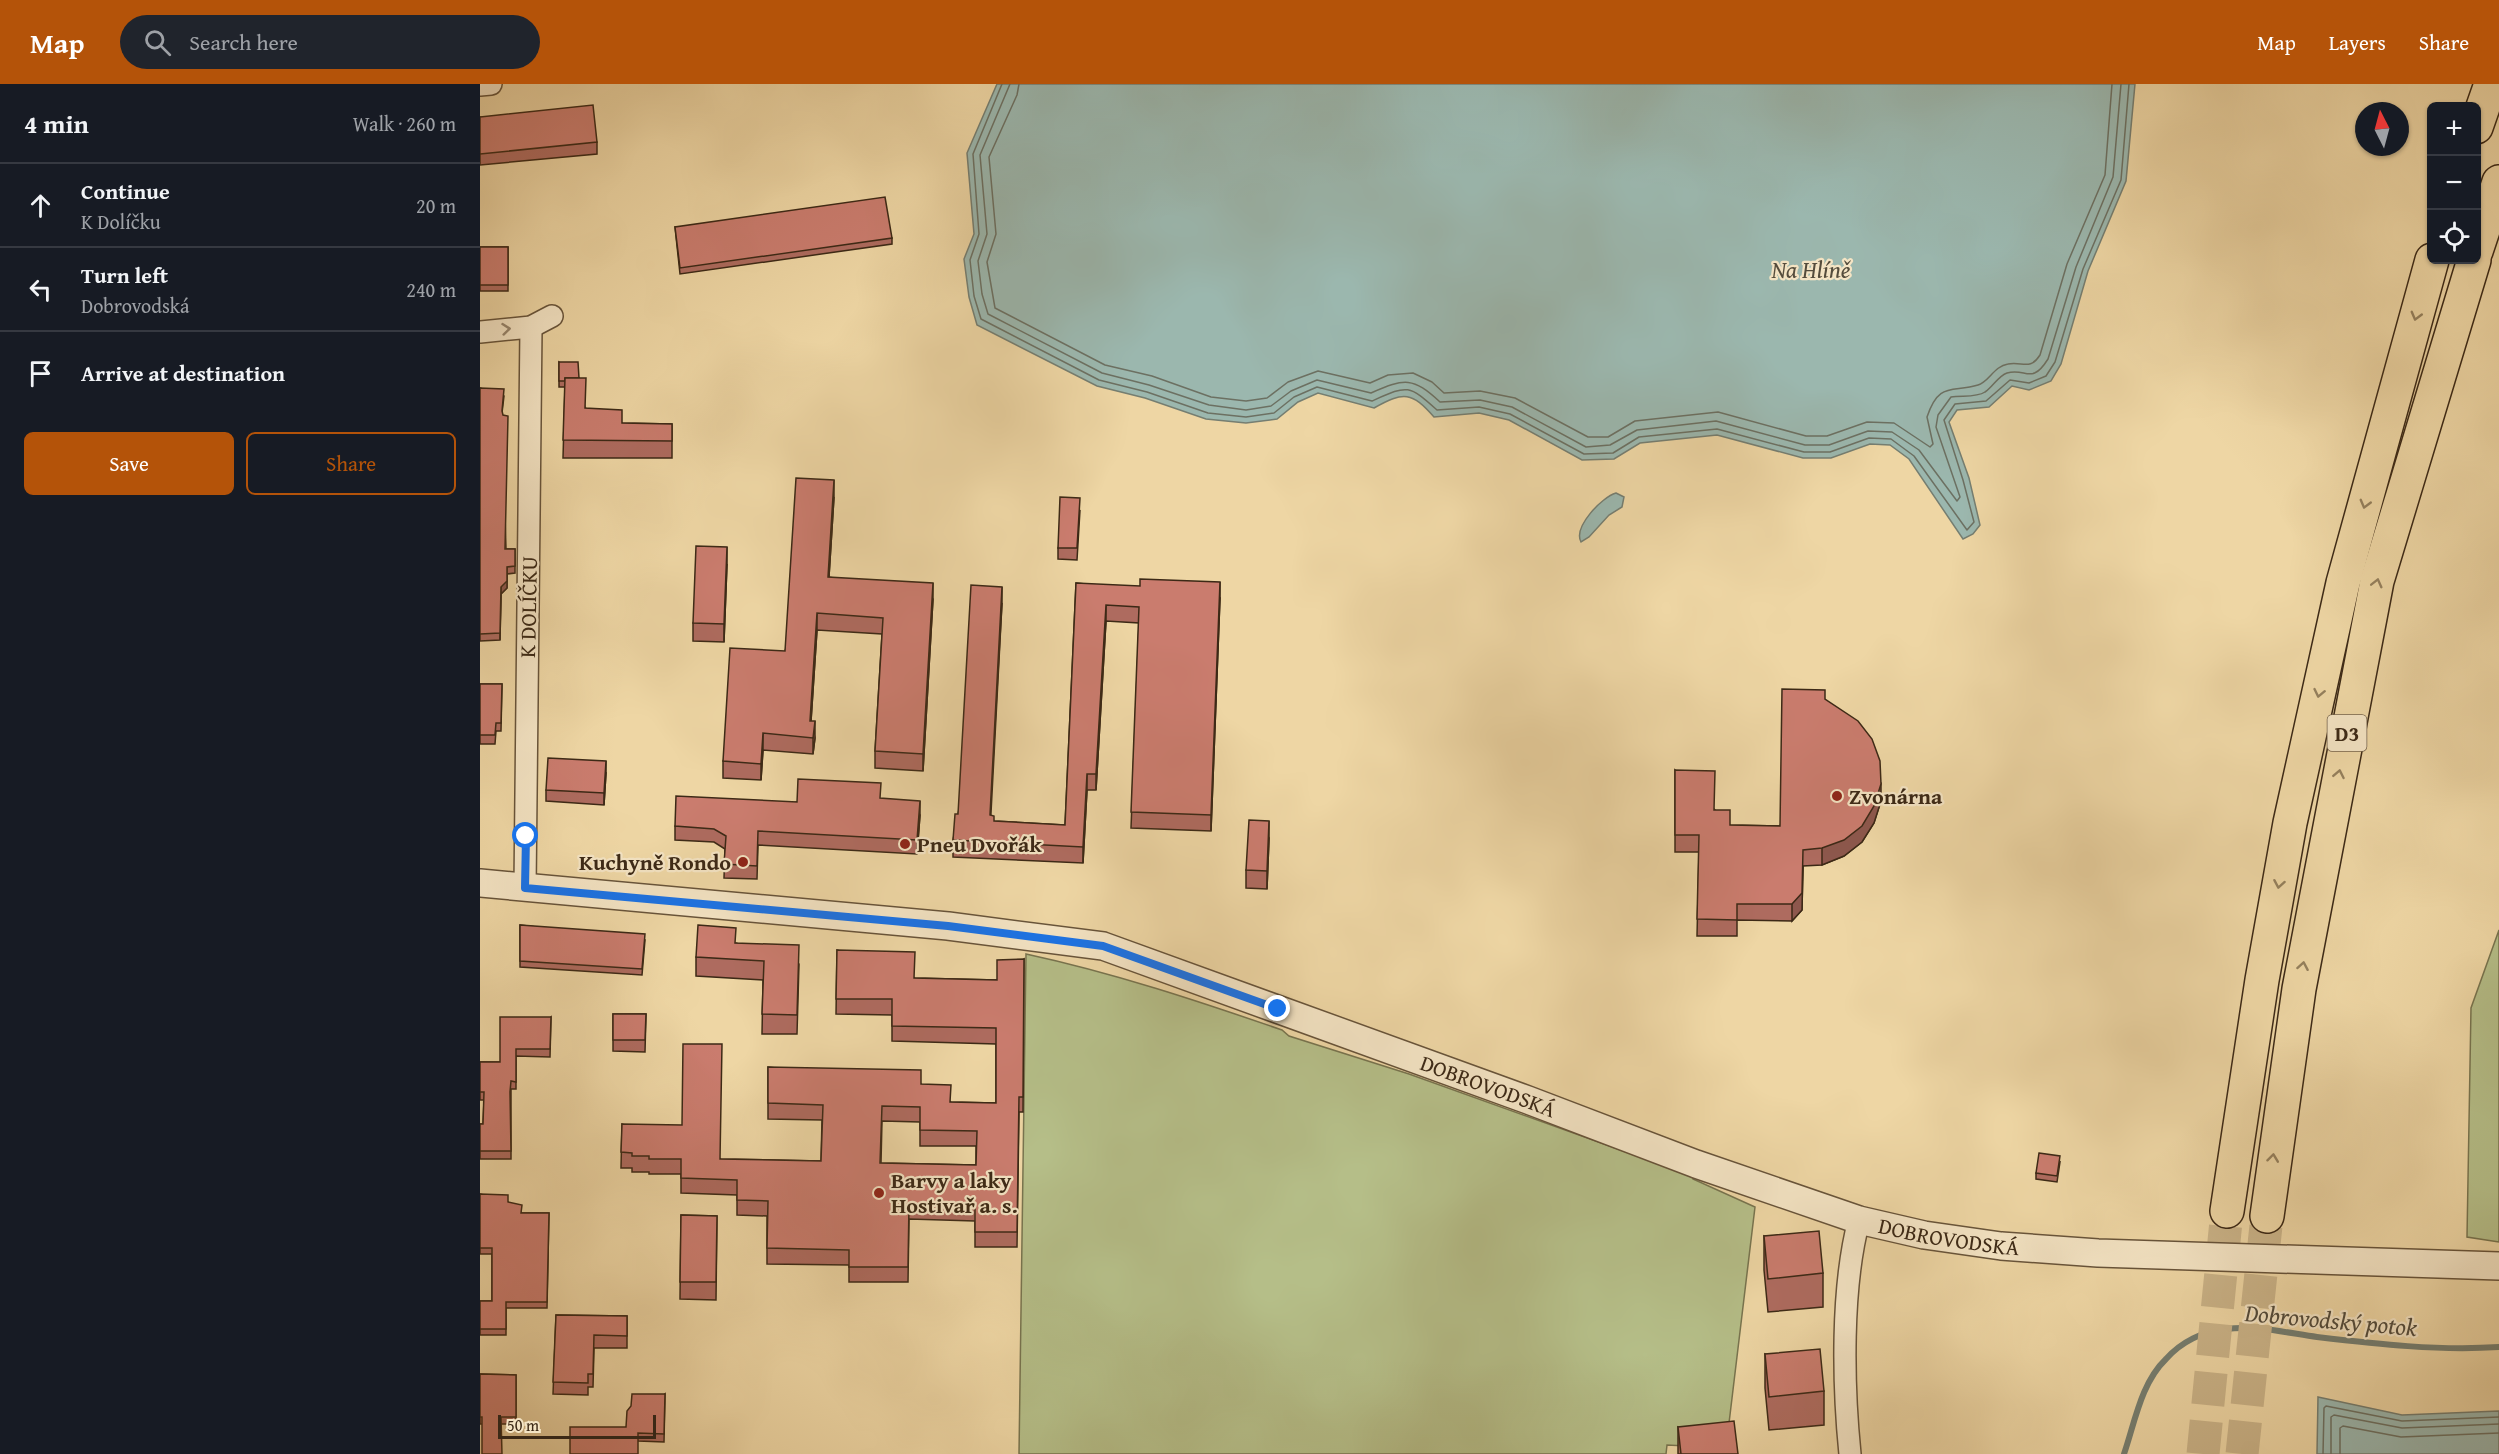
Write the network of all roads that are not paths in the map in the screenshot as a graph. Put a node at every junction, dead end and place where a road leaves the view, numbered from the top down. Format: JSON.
{"nodes":[{"id":1,"x":491,"y":84,"type":"edge"},
{"id":2,"x":2491,"y":84,"type":"edge"},
{"id":3,"x":480,"y":85,"type":"edge"},
{"id":4,"x":2481,"y":113,"type":"edge"},
{"id":5,"x":2499,"y":182,"type":"edge"},
{"id":6,"x":2481,"y":236,"type":"edge"},
{"id":7,"x":2431,"y":264,"type":"edge"},
{"id":8,"x":2473,"y":264,"type":"edge"},
{"id":9,"x":552,"y":316,"type":"dead end"},
{"id":10,"x":531,"y":327,"type":"junction"},
{"id":11,"x":480,"y":332,"type":"edge"},
{"id":12,"x":480,"y":883,"type":"edge"},
{"id":13,"x":525,"y":888,"type":"junction"},
{"id":14,"x":2227,"y":1211,"type":"tunnel mouth"},
{"id":15,"x":2267,"y":1216,"type":"tunnel mouth"},
{"id":16,"x":1857,"y":1229,"type":"junction"},
{"id":17,"x":2499,"y":1266,"type":"edge"},
{"id":18,"x":1850,"y":1454,"type":"edge"}],
"edges":[{"from":1,"to":3,"type":"street"},
{"from":2,"to":4,"type":"highway"},
{"from":5,"to":6,"type":"highway"},
{"from":7,"to":14,"type":"highway","number":"D3","one_way":true},
{"from":15,"to":8,"type":"highway","number":"D3","one_way":true},
{"from":9,"to":10,"type":"street"},
{"from":11,"to":10,"type":"street","one_way":true},
{"from":10,"to":13,"type":"street","name":"K DOLÍČKU"},
{"from":12,"to":13,"type":"street","name":"DOBROVODSKÁ"},
{"from":13,"to":16,"type":"street","name":"DOBROVODSKÁ"},
{"from":16,"to":17,"type":"street","name":"DOBROVODSKÁ"},
{"from":16,"to":18,"type":"street"}]}
